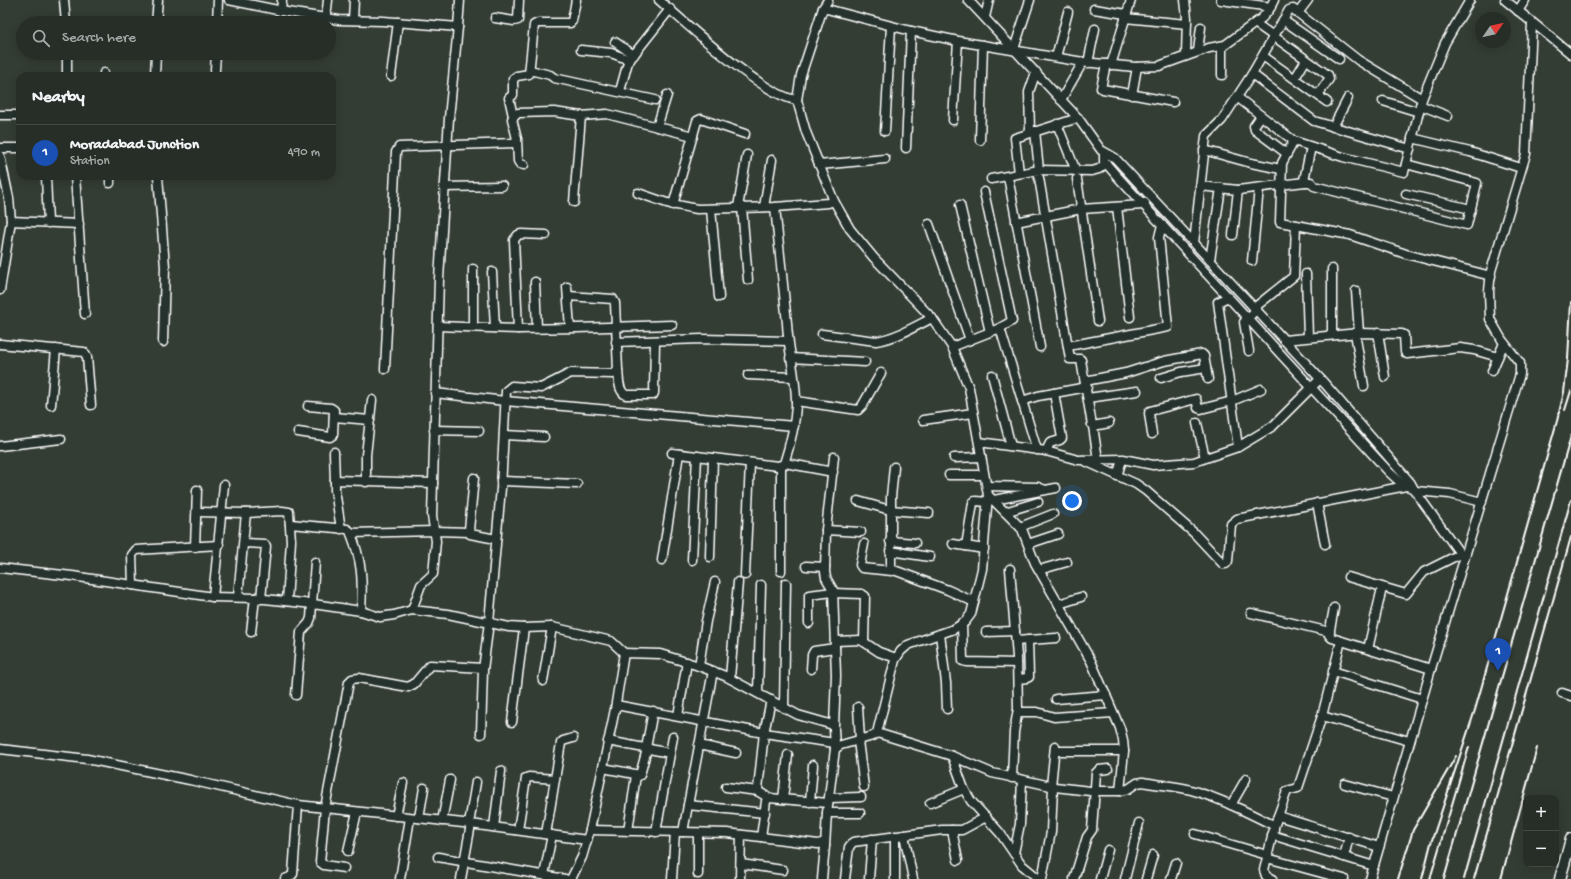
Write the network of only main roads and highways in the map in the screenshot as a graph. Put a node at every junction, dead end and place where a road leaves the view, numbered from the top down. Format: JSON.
{"nodes":[{"id":1,"x":1571,"y":839,"type":"edge"},
{"id":2,"x":1560,"y":879,"type":"edge"}],
"edges":[{"from":1,"to":2,"type":"main road"}]}
